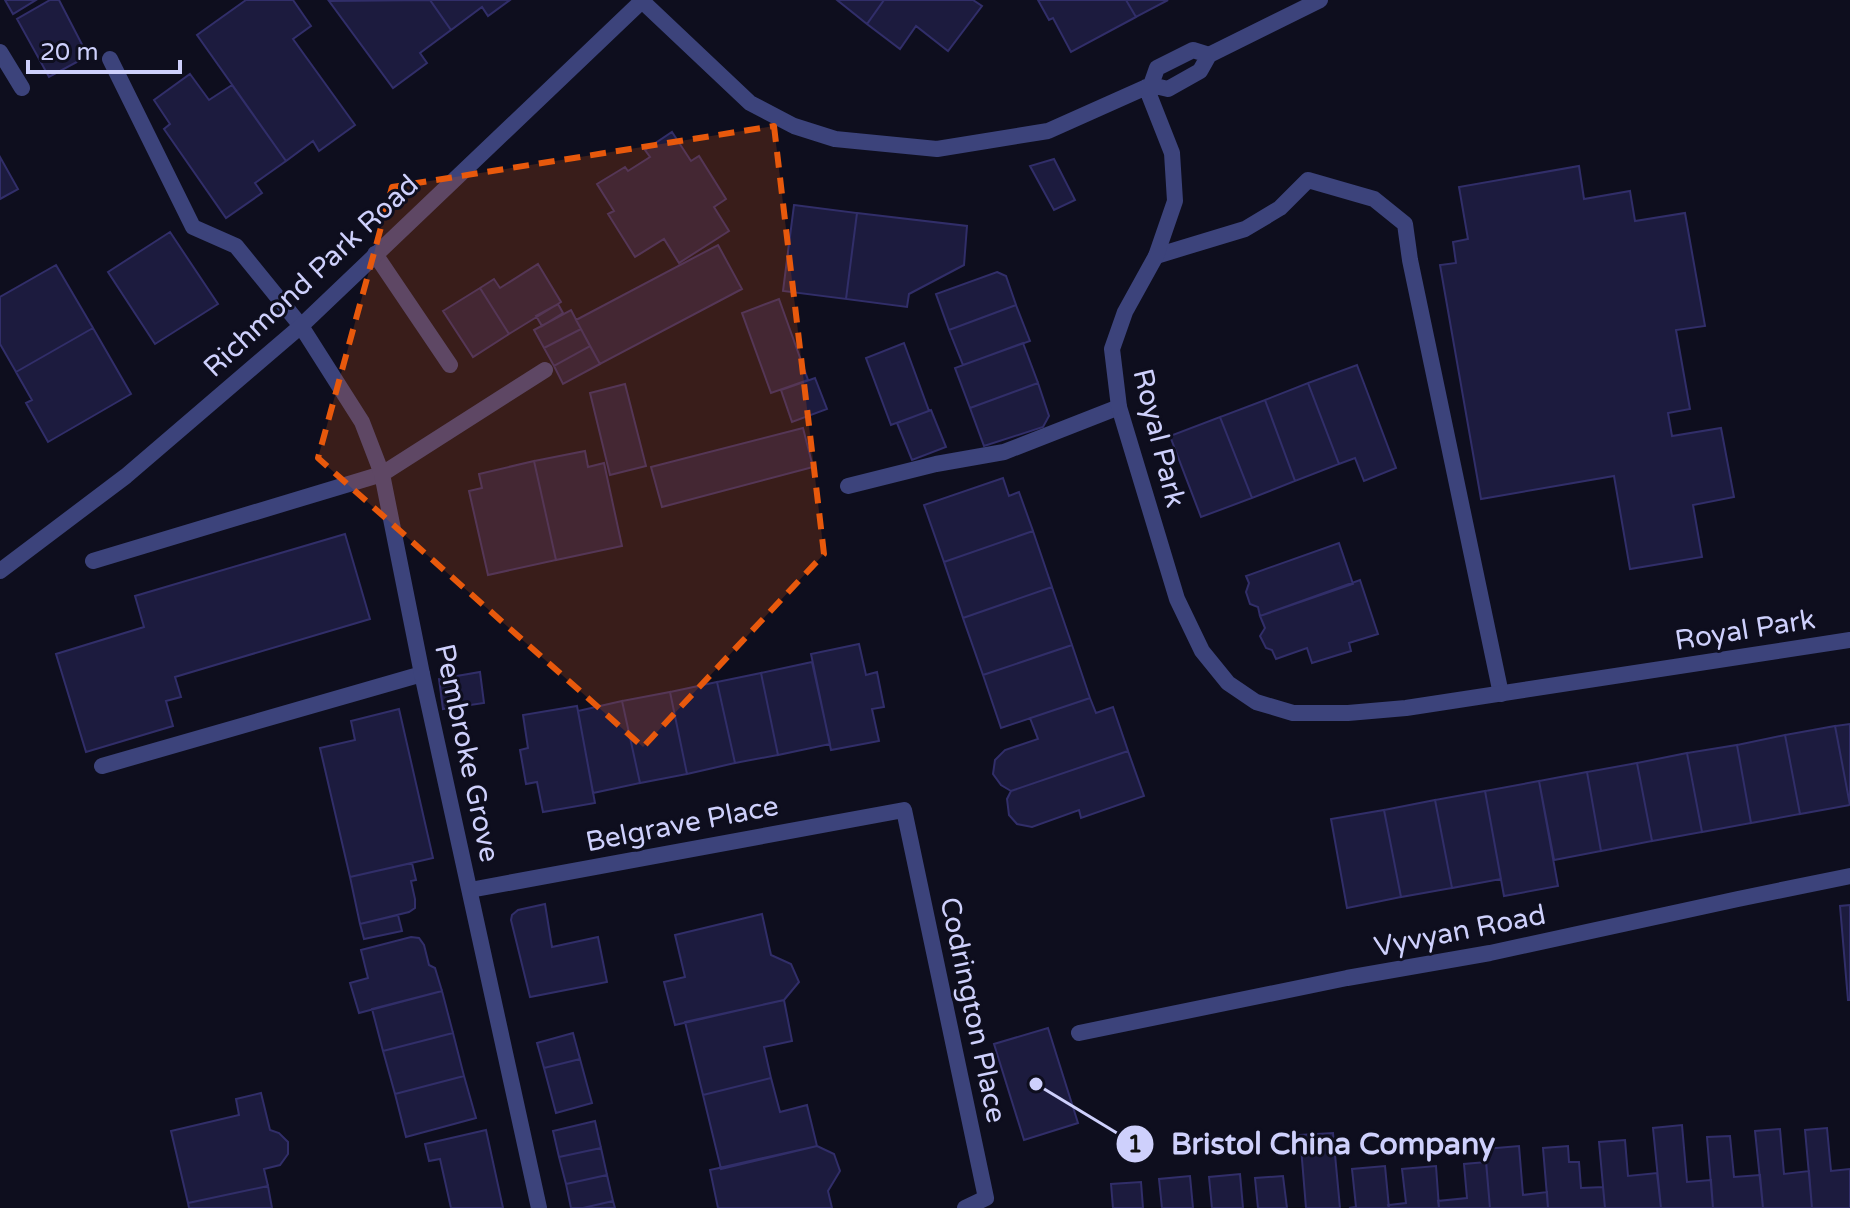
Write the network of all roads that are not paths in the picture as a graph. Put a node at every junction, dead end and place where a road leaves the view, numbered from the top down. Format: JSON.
{"nodes":[{"id":1,"x":1320,"y":0,"type":"edge"},
{"id":2,"x":642,"y":1,"type":"edge"},
{"id":3,"x":0,"y":52,"type":"edge"},
{"id":4,"x":1209,"y":55,"type":"junction"},
{"id":5,"x":110,"y":59,"type":"dead end"},
{"id":6,"x":1148,"y":86,"type":"junction"},
{"id":7,"x":22,"y":88,"type":"dead end"},
{"id":8,"x":375,"y":254,"type":"junction"},
{"id":9,"x":1156,"y":256,"type":"junction"},
{"id":10,"x":301,"y":326,"type":"junction"},
{"id":11,"x":450,"y":365,"type":"dead end"},
{"id":12,"x":545,"y":370,"type":"dead end"},
{"id":13,"x":1119,"y":407,"type":"junction"},
{"id":14,"x":382,"y":474,"type":"junction"},
{"id":15,"x":848,"y":486,"type":"dead end"},
{"id":16,"x":93,"y":561,"type":"dead end"},
{"id":17,"x":0,"y":571,"type":"edge"},
{"id":18,"x":1850,"y":640,"type":"edge"},
{"id":19,"x":422,"y":674,"type":"junction"},
{"id":20,"x":1501,"y":694,"type":"junction"},
{"id":21,"x":102,"y":766,"type":"dead end"},
{"id":22,"x":904,"y":810,"type":"joint"},
{"id":23,"x":1850,"y":876,"type":"edge"},
{"id":24,"x":470,"y":890,"type":"junction"},
{"id":25,"x":1079,"y":1033,"type":"dead end"},
{"id":26,"x":539,"y":1208,"type":"edge"},
{"id":27,"x":965,"y":1208,"type":"edge"}],
"edges":[{"from":1,"to":4,"type":"street"},
{"from":2,"to":6,"type":"street"},
{"from":2,"to":8,"type":"street","name":"Richmond Park Road"},
{"from":3,"to":7,"type":"street"},
{"from":4,"to":6,"type":"street"},
{"from":4,"to":6,"type":"street"},
{"from":5,"to":10,"type":"street","name":"Pembroke Grove"},
{"from":6,"to":9,"type":"street","name":"Royal Park"},
{"from":8,"to":10,"type":"street","name":"Richmond Park Road"},
{"from":8,"to":11,"type":"street"},
{"from":9,"to":13,"type":"street","name":"Royal Park"},
{"from":9,"to":20,"type":"street"},
{"from":10,"to":14,"type":"street","name":"Pembroke Grove"},
{"from":10,"to":17,"type":"street","name":"Richmond Park Road"},
{"from":12,"to":14,"type":"street"},
{"from":13,"to":15,"type":"street"},
{"from":13,"to":20,"type":"street","name":"Royal Park"},
{"from":14,"to":16,"type":"street"},
{"from":14,"to":19,"type":"street","name":"Pembroke Grove"},
{"from":18,"to":20,"type":"street","name":"Royal Park"},
{"from":19,"to":21,"type":"street"},
{"from":19,"to":24,"type":"street","name":"Pembroke Grove"},
{"from":22,"to":24,"type":"street","name":"Belgrave Place"},
{"from":22,"to":27,"type":"street","name":"Codrington Place"},
{"from":23,"to":25,"type":"street","name":"Vyvyan Road"},
{"from":24,"to":26,"type":"street","name":"Pembroke Grove"}]}
